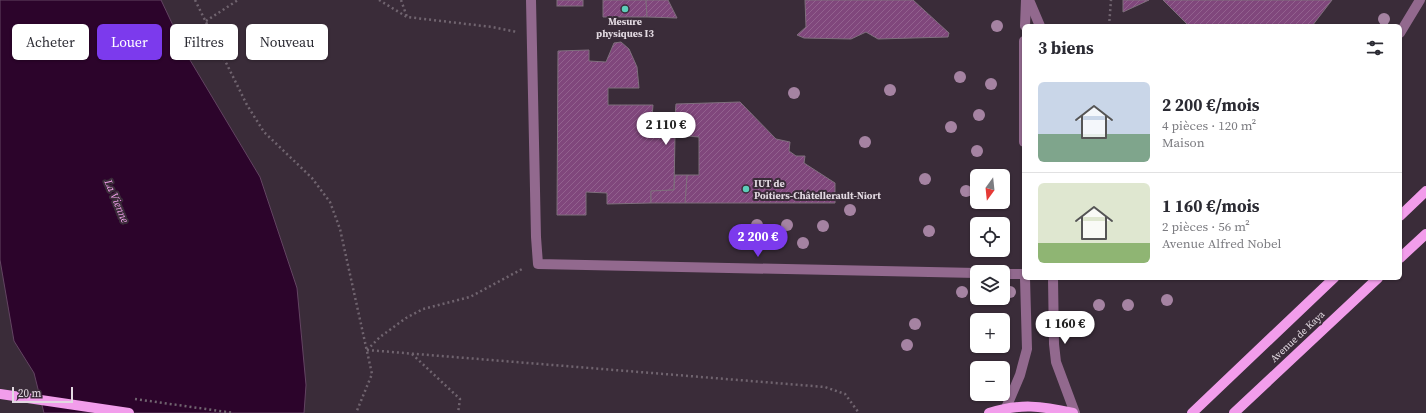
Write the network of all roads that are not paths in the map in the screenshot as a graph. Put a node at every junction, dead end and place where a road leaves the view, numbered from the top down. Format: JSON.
{"nodes":[{"id":1,"x":531,"y":0,"type":"edge"},
{"id":2,"x":1028,"y":0,"type":"edge"},
{"id":3,"x":1420,"y":0,"type":"edge"},
{"id":4,"x":1025,"y":24,"type":"edge"},
{"id":5,"x":1039,"y":24,"type":"edge"},
{"id":6,"x":1402,"y":30,"type":"edge"},
{"id":7,"x":1426,"y":192,"type":"edge"},
{"id":8,"x":1402,"y":214,"type":"edge"},
{"id":9,"x":1426,"y":234,"type":"edge"},
{"id":10,"x":1402,"y":256,"type":"edge"},
{"id":11,"x":970,"y":273,"type":"edge"},
{"id":12,"x":1010,"y":274,"type":"edge"},
{"id":13,"x":1022,"y":274,"type":"edge"},
{"id":14,"x":1025,"y":280,"type":"edge"},
{"id":15,"x":1053,"y":280,"type":"edge"},
{"id":16,"x":1332,"y":280,"type":"edge"},
{"id":17,"x":1376,"y":280,"type":"edge"},
{"id":18,"x":0,"y":394,"type":"edge"},
{"id":19,"x":1006,"y":408,"type":"junction"},
{"id":20,"x":129,"y":413,"type":"edge"},
{"id":21,"x":989,"y":413,"type":"edge"},
{"id":22,"x":1074,"y":413,"type":"edge"},
{"id":23,"x":1192,"y":413,"type":"edge"},
{"id":24,"x":1234,"y":413,"type":"edge"}],
"edges":[{"from":1,"to":11,"type":"street"},
{"from":2,"to":4,"type":"street"},
{"from":2,"to":5,"type":"street"},
{"from":3,"to":6,"type":"street"},
{"from":7,"to":8,"type":"main road"},
{"from":9,"to":10,"type":"main road"},
{"from":12,"to":13,"type":"street"},
{"from":14,"to":19,"type":"street"},
{"from":15,"to":22,"type":"street"},
{"from":16,"to":23,"type":"main road","name":"Avenue de Kaya"},
{"from":17,"to":24,"type":"main road","name":"Avenue de Kaya"},
{"from":18,"to":20,"type":"main road"},
{"from":19,"to":21,"type":"main road"},
{"from":19,"to":22,"type":"main road"}]}
